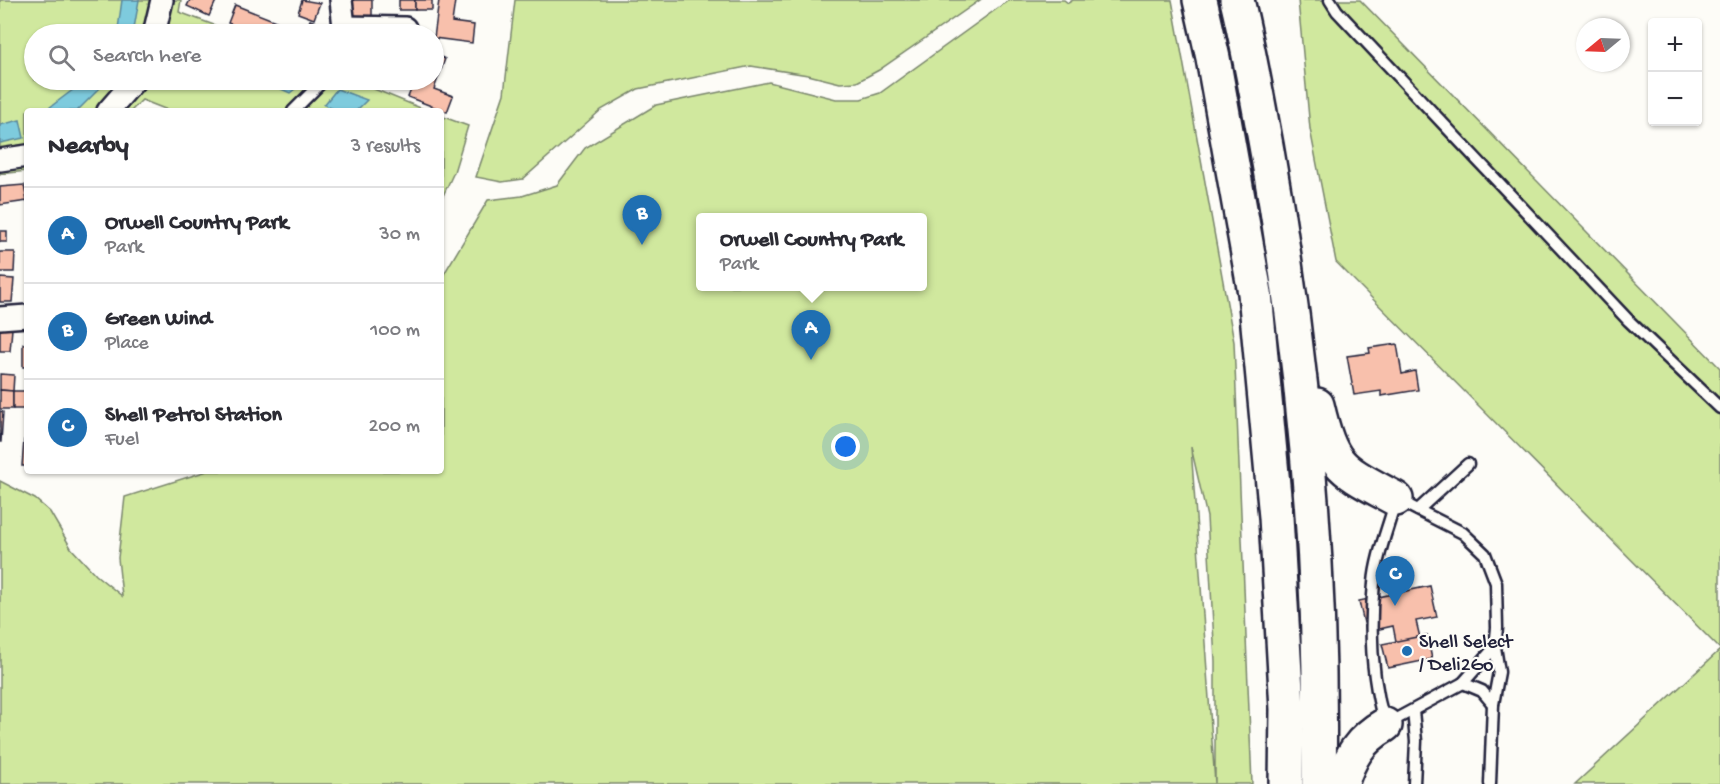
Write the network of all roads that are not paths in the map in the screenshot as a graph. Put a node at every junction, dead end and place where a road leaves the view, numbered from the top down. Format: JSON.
{"nodes":[{"id":1,"x":162,"y":0,"type":"edge"},
{"id":2,"x":341,"y":0,"type":"edge"},
{"id":3,"x":1200,"y":0,"type":"edge"},
{"id":4,"x":1237,"y":0,"type":"edge"},
{"id":5,"x":1330,"y":0,"type":"edge"},
{"id":6,"x":156,"y":24,"type":"edge"},
{"id":7,"x":342,"y":24,"type":"edge"},
{"id":8,"x":126,"y":90,"type":"edge"},
{"id":9,"x":314,"y":90,"type":"edge"},
{"id":10,"x":111,"y":108,"type":"edge"},
{"id":11,"x":296,"y":108,"type":"edge"},
{"id":12,"x":24,"y":156,"type":"edge"},
{"id":13,"x":0,"y":160,"type":"edge"},
{"id":14,"x":24,"y":316,"type":"edge"},
{"id":15,"x":0,"y":318,"type":"edge"},
{"id":16,"x":1297,"y":343,"type":"junction"},
{"id":17,"x":1720,"y":408,"type":"edge"},
{"id":18,"x":1468,"y":464,"type":"dead end"},
{"id":19,"x":1407,"y":505,"type":"junction"},
{"id":20,"x":1495,"y":647,"type":"junction"},
{"id":21,"x":1463,"y":683,"type":"junction"},
{"id":22,"x":1493,"y":704,"type":"junction"},
{"id":23,"x":1399,"y":718,"type":"junction"},
{"id":24,"x":1286,"y":784,"type":"edge"},
{"id":25,"x":1319,"y":784,"type":"edge"},
{"id":26,"x":1341,"y":784,"type":"edge"},
{"id":27,"x":1414,"y":784,"type":"edge"},
{"id":28,"x":1490,"y":784,"type":"edge"}],
"edges":[{"from":1,"to":6,"type":"street"},
{"from":2,"to":7,"type":"street"},
{"from":3,"to":24,"type":"highway"},
{"from":4,"to":16,"type":"highway"},
{"from":5,"to":17,"type":"lane"},
{"from":8,"to":10,"type":"street"},
{"from":9,"to":11,"type":"lane"},
{"from":12,"to":13,"type":"street"},
{"from":14,"to":15,"type":"street"},
{"from":16,"to":19,"type":"highway"},
{"from":16,"to":25,"type":"highway"},
{"from":18,"to":19,"type":"lane"},
{"from":19,"to":20,"type":"lane"},
{"from":19,"to":23,"type":"lane"},
{"from":20,"to":21,"type":"lane"},
{"from":20,"to":22,"type":"lane"},
{"from":21,"to":22,"type":"lane"},
{"from":21,"to":23,"type":"lane"},
{"from":22,"to":28,"type":"lane"},
{"from":23,"to":26,"type":"highway"},
{"from":23,"to":27,"type":"lane"}]}
